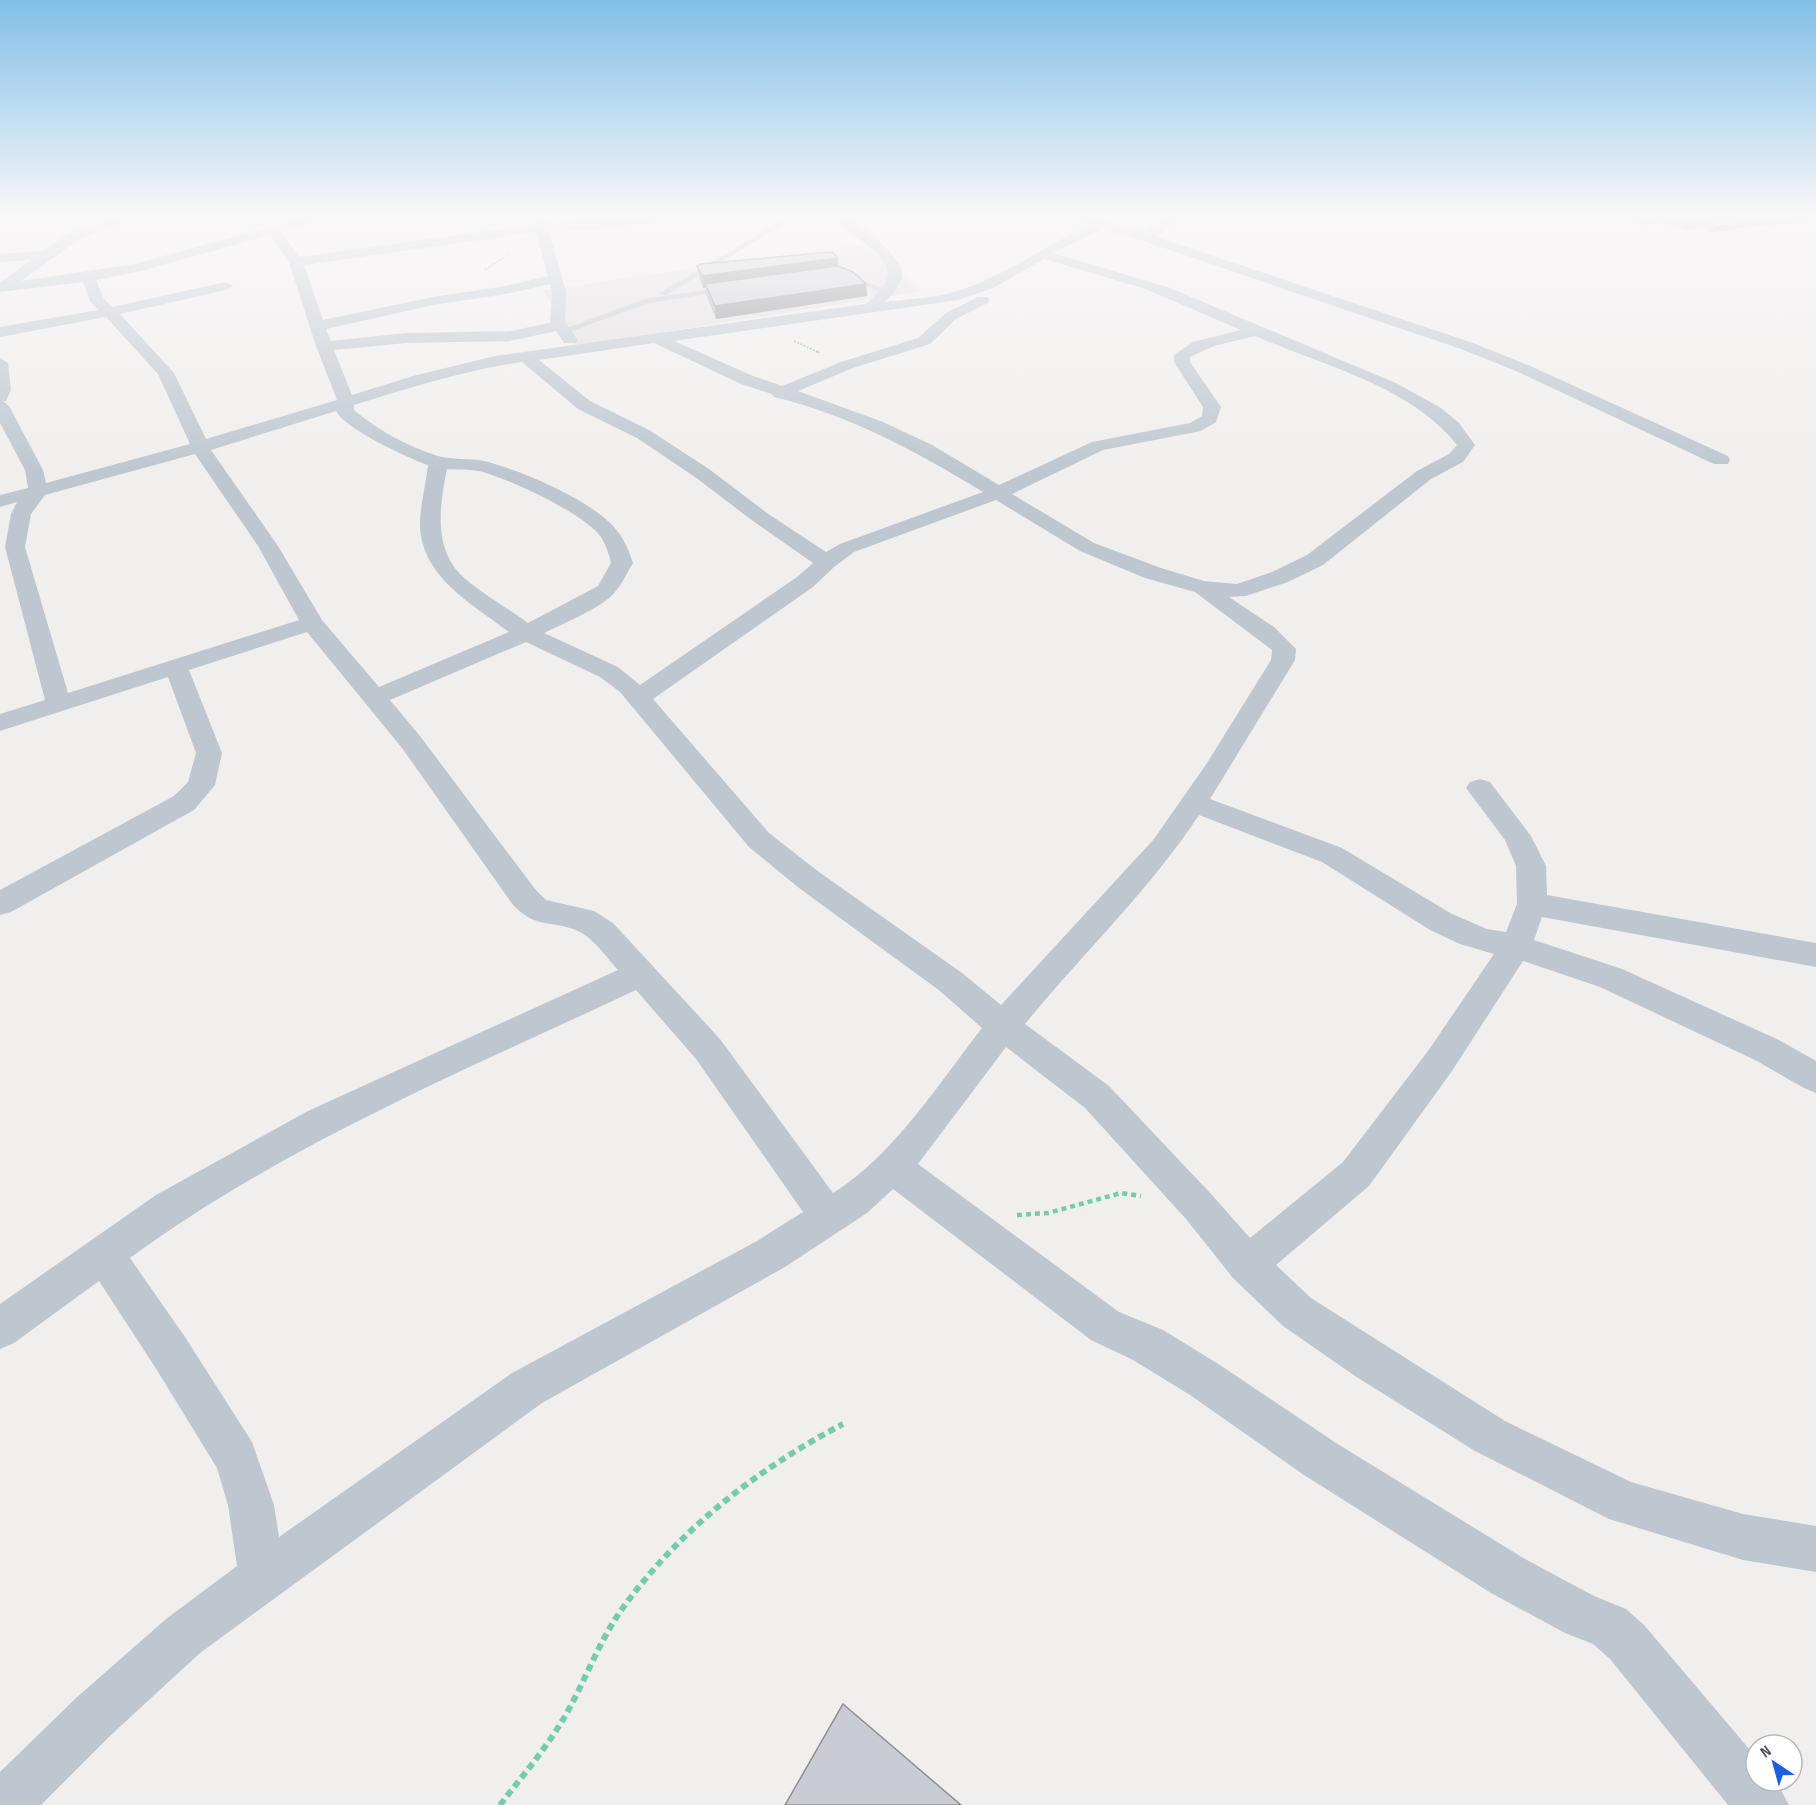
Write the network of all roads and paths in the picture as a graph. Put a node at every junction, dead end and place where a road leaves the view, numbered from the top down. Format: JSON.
{"nodes":[{"id":1,"x":96,"y":302,"type":"edge"},
{"id":2,"x":151,"y":302,"type":"edge"},
{"id":3,"x":310,"y":302,"type":"edge"},
{"id":4,"x":424,"y":302,"type":"edge"},
{"id":5,"x":558,"y":302,"type":"edge"},
{"id":6,"x":644,"y":302,"type":"edge"},
{"id":7,"x":879,"y":302,"type":"edge"},
{"id":8,"x":918,"y":302,"type":"edge"},
{"id":9,"x":979,"y":302,"type":"edge"},
{"id":10,"x":1188,"y":302,"type":"edge"},
{"id":11,"x":1338,"y":302,"type":"edge"},
{"id":12,"x":869,"y":310,"type":"junction"},
{"id":13,"x":40,"y":311,"type":"dead end"},
{"id":14,"x":101,"y":313,"type":"junction"},
{"id":15,"x":755,"y":323,"type":"junction"},
{"id":16,"x":318,"y":326,"type":"junction"},
{"id":17,"x":561,"y":328,"type":"junction"},
{"id":18,"x":1256,"y":331,"type":"junction"},
{"id":19,"x":0,"y":332,"type":"edge"},
{"id":20,"x":655,"y":338,"type":"junction"},
{"id":21,"x":324,"y":346,"type":"junction"},
{"id":22,"x":576,"y":349,"type":"junction"},
{"id":23,"x":525,"y":356,"type":"junction"},
{"id":24,"x":0,"y":363,"type":"edge"},
{"id":25,"x":847,"y":365,"type":"junction"},
{"id":26,"x":780,"y":393,"type":"junction"},
{"id":27,"x":0,"y":397,"type":"edge"},
{"id":28,"x":346,"y":401,"type":"junction"},
{"id":29,"x":0,"y":406,"type":"edge"},
{"id":30,"x":200,"y":447,"type":"junction"},
{"id":31,"x":1720,"y":460,"type":"dead end"},
{"id":32,"x":438,"y":462,"type":"junction"},
{"id":33,"x":38,"y":490,"type":"junction"},
{"id":34,"x":998,"y":492,"type":"junction"},
{"id":35,"x":0,"y":501,"type":"edge"},
{"id":36,"x":8,"y":542,"type":"edge"},
{"id":37,"x":826,"y":562,"type":"junction"},
{"id":38,"x":1203,"y":587,"type":"junction"},
{"id":39,"x":312,"y":623,"type":"junction"},
{"id":40,"x":526,"y":633,"type":"junction"},
{"id":41,"x":176,"y":667,"type":"junction"},
{"id":42,"x":374,"y":698,"type":"junction"},
{"id":43,"x":638,"y":699,"type":"junction"},
{"id":44,"x":59,"y":705,"type":"junction"},
{"id":45,"x":0,"y":723,"type":"edge"},
{"id":46,"x":1480,"y":788,"type":"dead end"},
{"id":47,"x":1194,"y":803,"type":"junction"},
{"id":48,"x":0,"y":904,"type":"edge"},
{"id":49,"x":1532,"y":904,"type":"junction"},
{"id":50,"x":1516,"y":946,"type":"junction"},
{"id":51,"x":1816,"y":955,"type":"edge"},
{"id":52,"x":640,"y":974,"type":"junction"},
{"id":53,"x":1003,"y":1026,"type":"junction"},
{"id":54,"x":1816,"y":1078,"type":"edge"},
{"id":55,"x":891,"y":1166,"type":"junction"},
{"id":56,"x":1199,"y":1207,"type":"junction"},
{"id":57,"x":1013,"y":1215,"type":"dead end"},
{"id":58,"x":829,"y":1218,"type":"junction"},
{"id":59,"x":104,"y":1254,"type":"junction"},
{"id":60,"x":1247,"y":1265,"type":"junction"},
{"id":61,"x":0,"y":1329,"type":"edge"},
{"id":62,"x":843,"y":1424,"type":"dead end"},
{"id":63,"x":1816,"y":1549,"type":"edge"},
{"id":64,"x":262,"y":1577,"type":"junction"},
{"id":65,"x":4,"y":1805,"type":"edge"},
{"id":66,"x":500,"y":1805,"type":"edge"},
{"id":67,"x":1762,"y":1805,"type":"edge"}],
"edges":[{"from":1,"to":14,"type":"street"},
{"from":2,"to":14,"type":"street"},
{"from":3,"to":16,"type":"street"},
{"from":4,"to":16,"type":"street"},
{"from":5,"to":17,"type":"street"},
{"from":6,"to":17,"type":"lane"},
{"from":7,"to":12,"type":"street"},
{"from":8,"to":12,"type":"street"},
{"from":9,"to":25,"type":"street"},
{"from":10,"to":18,"type":"street"},
{"from":11,"to":31,"type":"street"},
{"from":12,"to":15,"type":"street"},
{"from":13,"to":14,"type":"street"},
{"from":14,"to":19,"type":"street"},
{"from":14,"to":30,"type":"street"},
{"from":15,"to":20,"type":"street"},
{"from":15,"to":25,"type":"path"},
{"from":16,"to":21,"type":"street"},
{"from":17,"to":21,"type":"street"},
{"from":17,"to":22,"type":"street"},
{"from":18,"to":34,"type":"street"},
{"from":18,"to":38,"type":"street"},
{"from":20,"to":22,"type":"street"},
{"from":20,"to":26,"type":"street"},
{"from":21,"to":28,"type":"street"},
{"from":22,"to":23,"type":"street"},
{"from":23,"to":28,"type":"street"},
{"from":23,"to":37,"type":"street"},
{"from":24,"to":27,"type":"street"},
{"from":25,"to":26,"type":"street"},
{"from":26,"to":34,"type":"street"},
{"from":28,"to":30,"type":"street"},
{"from":28,"to":32,"type":"street"},
{"from":29,"to":33,"type":"street"},
{"from":30,"to":33,"type":"street"},
{"from":30,"to":39,"type":"street"},
{"from":32,"to":40,"type":"street"},
{"from":32,"to":40,"type":"street"},
{"from":33,"to":35,"type":"street"},
{"from":33,"to":36,"type":"street"},
{"from":34,"to":37,"type":"street"},
{"from":34,"to":38,"type":"street"},
{"from":36,"to":44,"type":"street"},
{"from":37,"to":43,"type":"street"},
{"from":38,"to":47,"type":"street"},
{"from":39,"to":41,"type":"street"},
{"from":39,"to":42,"type":"street"},
{"from":40,"to":42,"type":"street"},
{"from":40,"to":43,"type":"street"},
{"from":41,"to":44,"type":"street"},
{"from":41,"to":48,"type":"street"},
{"from":42,"to":52,"type":"street"},
{"from":43,"to":53,"type":"street"},
{"from":44,"to":45,"type":"street"},
{"from":46,"to":49,"type":"street"},
{"from":47,"to":50,"type":"street"},
{"from":47,"to":53,"type":"street"},
{"from":49,"to":50,"type":"street"},
{"from":49,"to":51,"type":"street"},
{"from":50,"to":54,"type":"street"},
{"from":50,"to":60,"type":"street"},
{"from":52,"to":58,"type":"street"},
{"from":52,"to":59,"type":"street"},
{"from":53,"to":55,"type":"street"},
{"from":53,"to":56,"type":"street"},
{"from":55,"to":58,"type":"street"},
{"from":55,"to":67,"type":"street"},
{"from":56,"to":57,"type":"path"},
{"from":56,"to":60,"type":"street"},
{"from":58,"to":64,"type":"street"},
{"from":59,"to":61,"type":"street"},
{"from":59,"to":64,"type":"street"},
{"from":60,"to":63,"type":"street"},
{"from":62,"to":66,"type":"path"},
{"from":64,"to":65,"type":"street"}]}
